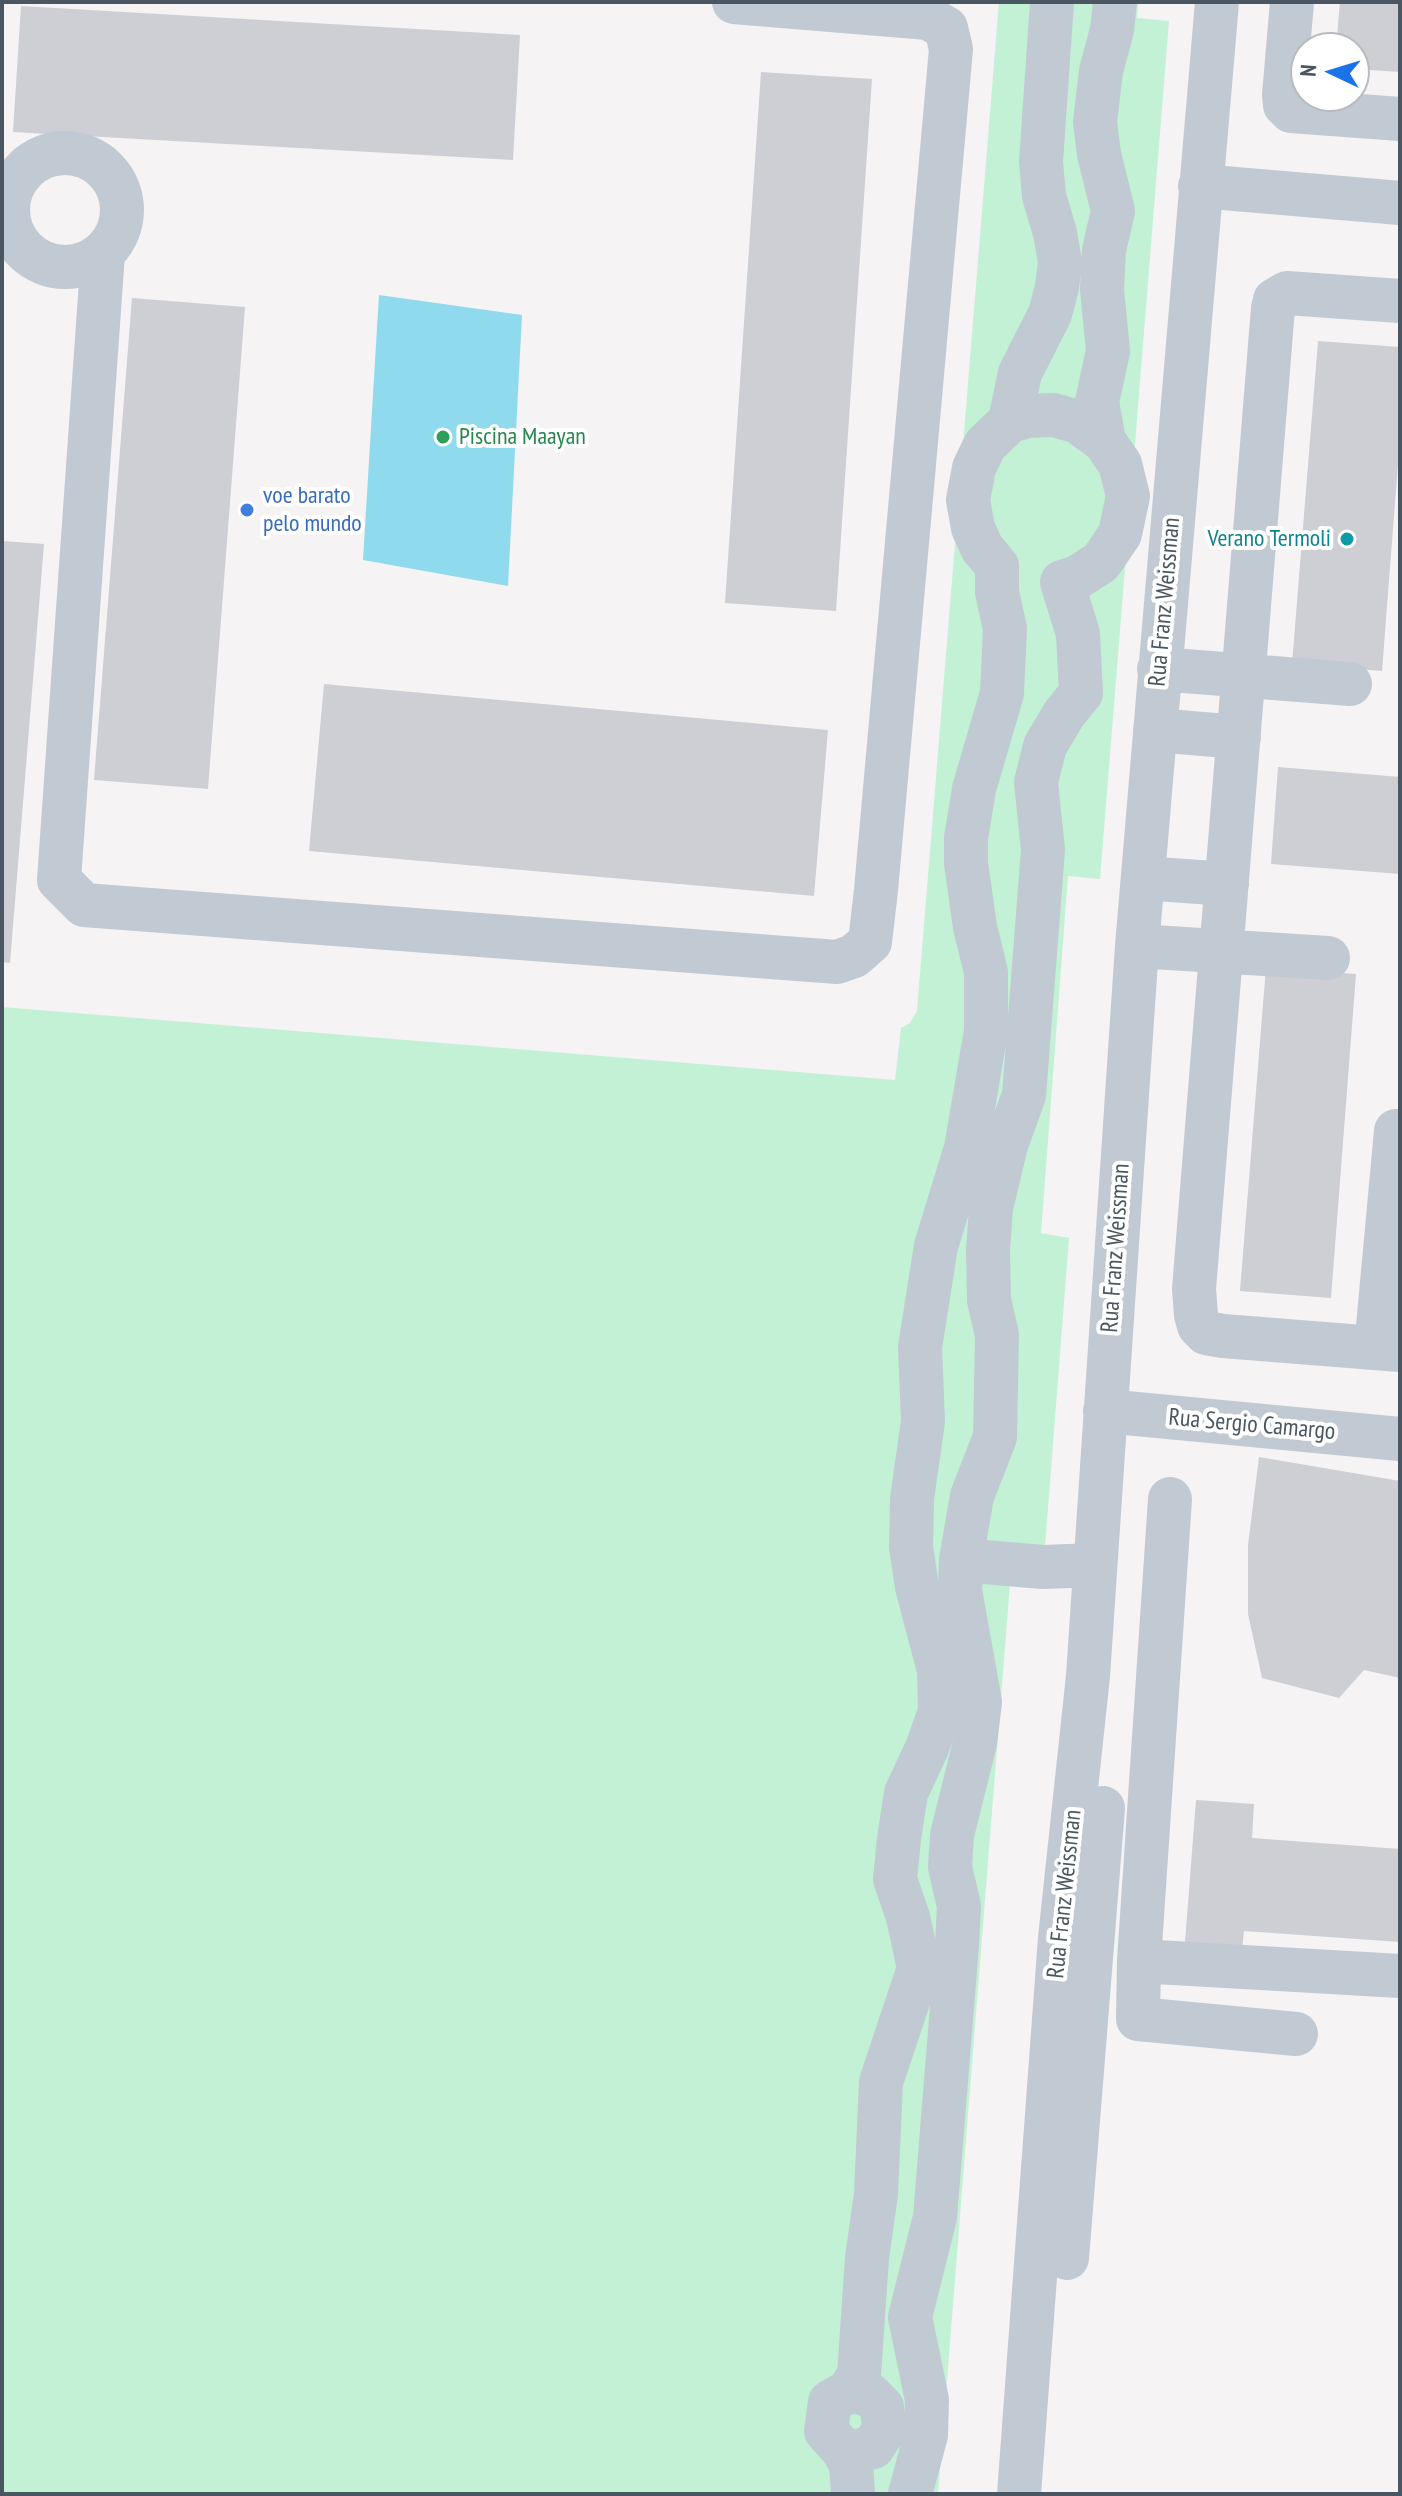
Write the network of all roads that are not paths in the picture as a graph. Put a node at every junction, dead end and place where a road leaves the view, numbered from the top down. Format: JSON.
{"nodes":[{"id":1,"x":734,"y":2,"type":"edge"},
{"id":2,"x":1052,"y":2,"type":"edge"},
{"id":3,"x":1115,"y":2,"type":"edge"},
{"id":4,"x":1217,"y":2,"type":"edge"},
{"id":5,"x":1292,"y":2,"type":"edge"},
{"id":6,"x":1400,"y":119,"type":"edge"},
{"id":7,"x":13,"y":169,"type":"edge"},
{"id":8,"x":1200,"y":186,"type":"junction"},
{"id":9,"x":1400,"y":203,"type":"edge"},
{"id":10,"x":11,"y":247,"type":"edge"},
{"id":11,"x":103,"y":253,"type":"junction"},
{"id":12,"x":1400,"y":301,"type":"edge"},
{"id":13,"x":1010,"y":421,"type":"junction"},
{"id":14,"x":1104,"y":441,"type":"junction"},
{"id":15,"x":997,"y":566,"type":"junction"},
{"id":16,"x":1062,"y":582,"type":"junction"},
{"id":17,"x":1159,"y":669,"type":"junction"},
{"id":18,"x":1245,"y":675,"type":"junction"},
{"id":19,"x":1350,"y":684,"type":"dead end"},
{"id":20,"x":1155,"y":730,"type":"junction"},
{"id":21,"x":1239,"y":737,"type":"junction"},
{"id":22,"x":1143,"y":878,"type":"junction"},
{"id":23,"x":1227,"y":884,"type":"junction"},
{"id":24,"x":1137,"y":946,"type":"junction"},
{"id":25,"x":1221,"y":951,"type":"junction"},
{"id":26,"x":1328,"y":958,"type":"dead end"},
{"id":27,"x":1396,"y":1131,"type":"dead end"},
{"id":28,"x":1388,"y":1349,"type":"edge"},
{"id":29,"x":1120,"y":1413,"type":"junction"},
{"id":30,"x":1400,"y":1439,"type":"edge"},
{"id":31,"x":1170,"y":1499,"type":"dead end"},
{"id":32,"x":961,"y":1560,"type":"junction"},
{"id":33,"x":1095,"y":1565,"type":"junction"},
{"id":34,"x":1139,"y":1961,"type":"junction"},
{"id":35,"x":1400,"y":1976,"type":"edge"},
{"id":36,"x":1296,"y":2034,"type":"dead end"},
{"id":37,"x":853,"y":2494,"type":"edge"},
{"id":38,"x":910,"y":2494,"type":"edge"},
{"id":39,"x":1019,"y":2494,"type":"edge"},
{"id":40,"x":1049,"y":2494,"type":"edge"}],
"edges":[{"from":1,"to":11,"type":"street"},
{"from":2,"to":13,"type":"street"},
{"from":3,"to":14,"type":"street"},
{"from":4,"to":8,"type":"street","name":"Rua Franz Weissman"},
{"from":5,"to":6,"type":"street"},
{"from":7,"to":10,"type":"street"},
{"from":7,"to":11,"type":"street"},
{"from":8,"to":9,"type":"street"},
{"from":8,"to":17,"type":"street","name":"Rua Franz Weissman"},
{"from":10,"to":11,"type":"street"},
{"from":12,"to":18,"type":"street"},
{"from":13,"to":14,"type":"street"},
{"from":13,"to":15,"type":"street"},
{"from":14,"to":16,"type":"street"},
{"from":15,"to":16,"type":"street"},
{"from":15,"to":37,"type":"street"},
{"from":16,"to":32,"type":"street"},
{"from":17,"to":18,"type":"street"},
{"from":17,"to":20,"type":"street","name":"Rua Franz Weissman"},
{"from":18,"to":19,"type":"street"},
{"from":18,"to":21,"type":"street"},
{"from":20,"to":21,"type":"street"},
{"from":20,"to":22,"type":"street","name":"Rua Franz Weissman"},
{"from":21,"to":23,"type":"street"},
{"from":22,"to":23,"type":"street"},
{"from":22,"to":24,"type":"street","name":"Rua Franz Weissman"},
{"from":23,"to":25,"type":"street"},
{"from":24,"to":25,"type":"street"},
{"from":24,"to":29,"type":"street","name":"Rua Franz Weissman"},
{"from":25,"to":26,"type":"street"},
{"from":25,"to":28,"type":"street"},
{"from":27,"to":28,"type":"street"},
{"from":29,"to":30,"type":"street","name":"Rua Sergio Camargo"},
{"from":29,"to":33,"type":"street","name":"Rua Franz Weissman"},
{"from":29,"to":40,"type":"street"},
{"from":31,"to":34,"type":"street"},
{"from":32,"to":33,"type":"street"},
{"from":32,"to":38,"type":"street"},
{"from":33,"to":39,"type":"street","name":"Rua Franz Weissman"},
{"from":34,"to":35,"type":"street"},
{"from":34,"to":36,"type":"street"}]}
